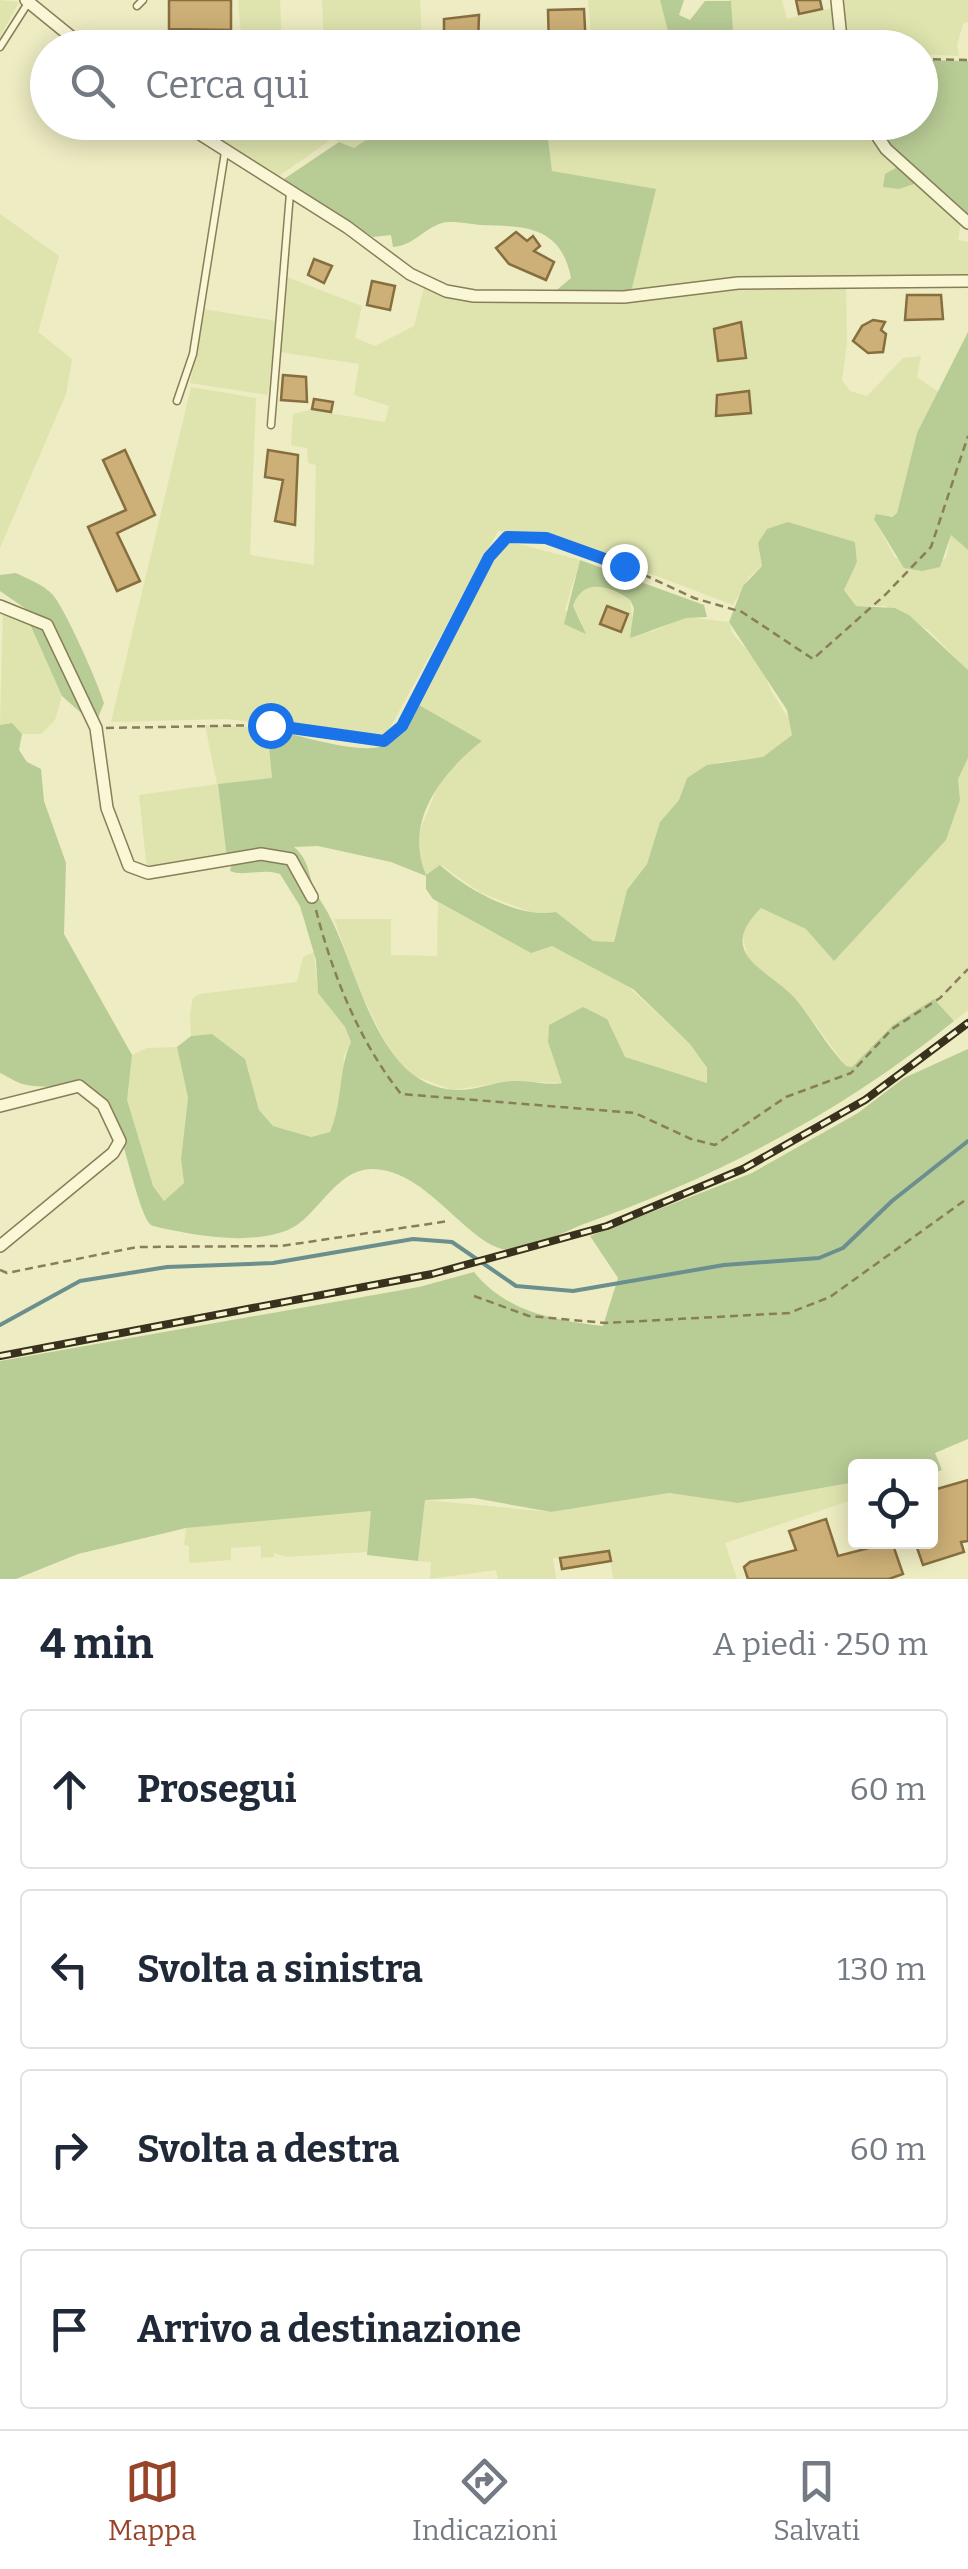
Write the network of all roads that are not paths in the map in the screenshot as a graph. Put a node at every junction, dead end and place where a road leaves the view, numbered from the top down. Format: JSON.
{"nodes":[{"id":1,"x":837,"y":0,"type":"edge"},
{"id":2,"x":27,"y":1,"type":"edge"},
{"id":3,"x":62,"y":30,"type":"edge"},
{"id":4,"x":840,"y":30,"type":"edge"},
{"id":5,"x":0,"y":47,"type":"edge"},
{"id":6,"x":207,"y":140,"type":"edge"},
{"id":7,"x":880,"y":140,"type":"edge"},
{"id":8,"x":225,"y":152,"type":"junction"},
{"id":9,"x":290,"y":194,"type":"junction"},
{"id":10,"x":968,"y":224,"type":"edge"},
{"id":11,"x":968,"y":282,"type":"edge"},
{"id":12,"x":177,"y":400,"type":"dead end"},
{"id":13,"x":271,"y":424,"type":"dead end"},
{"id":14,"x":0,"y":606,"type":"edge"},
{"id":15,"x":312,"y":897,"type":"road end"},
{"id":16,"x":0,"y":1106,"type":"edge"},
{"id":17,"x":0,"y":1246,"type":"edge"}],
"edges":[{"from":1,"to":4,"type":"street"},
{"from":2,"to":3,"type":"street"},
{"from":2,"to":5,"type":"lane"},
{"from":6,"to":8,"type":"street"},
{"from":7,"to":10,"type":"street"},
{"from":8,"to":9,"type":"street"},
{"from":8,"to":12,"type":"lane"},
{"from":9,"to":11,"type":"street"},
{"from":9,"to":13,"type":"lane"},
{"from":14,"to":15,"type":"street"},
{"from":16,"to":17,"type":"street"}]}
